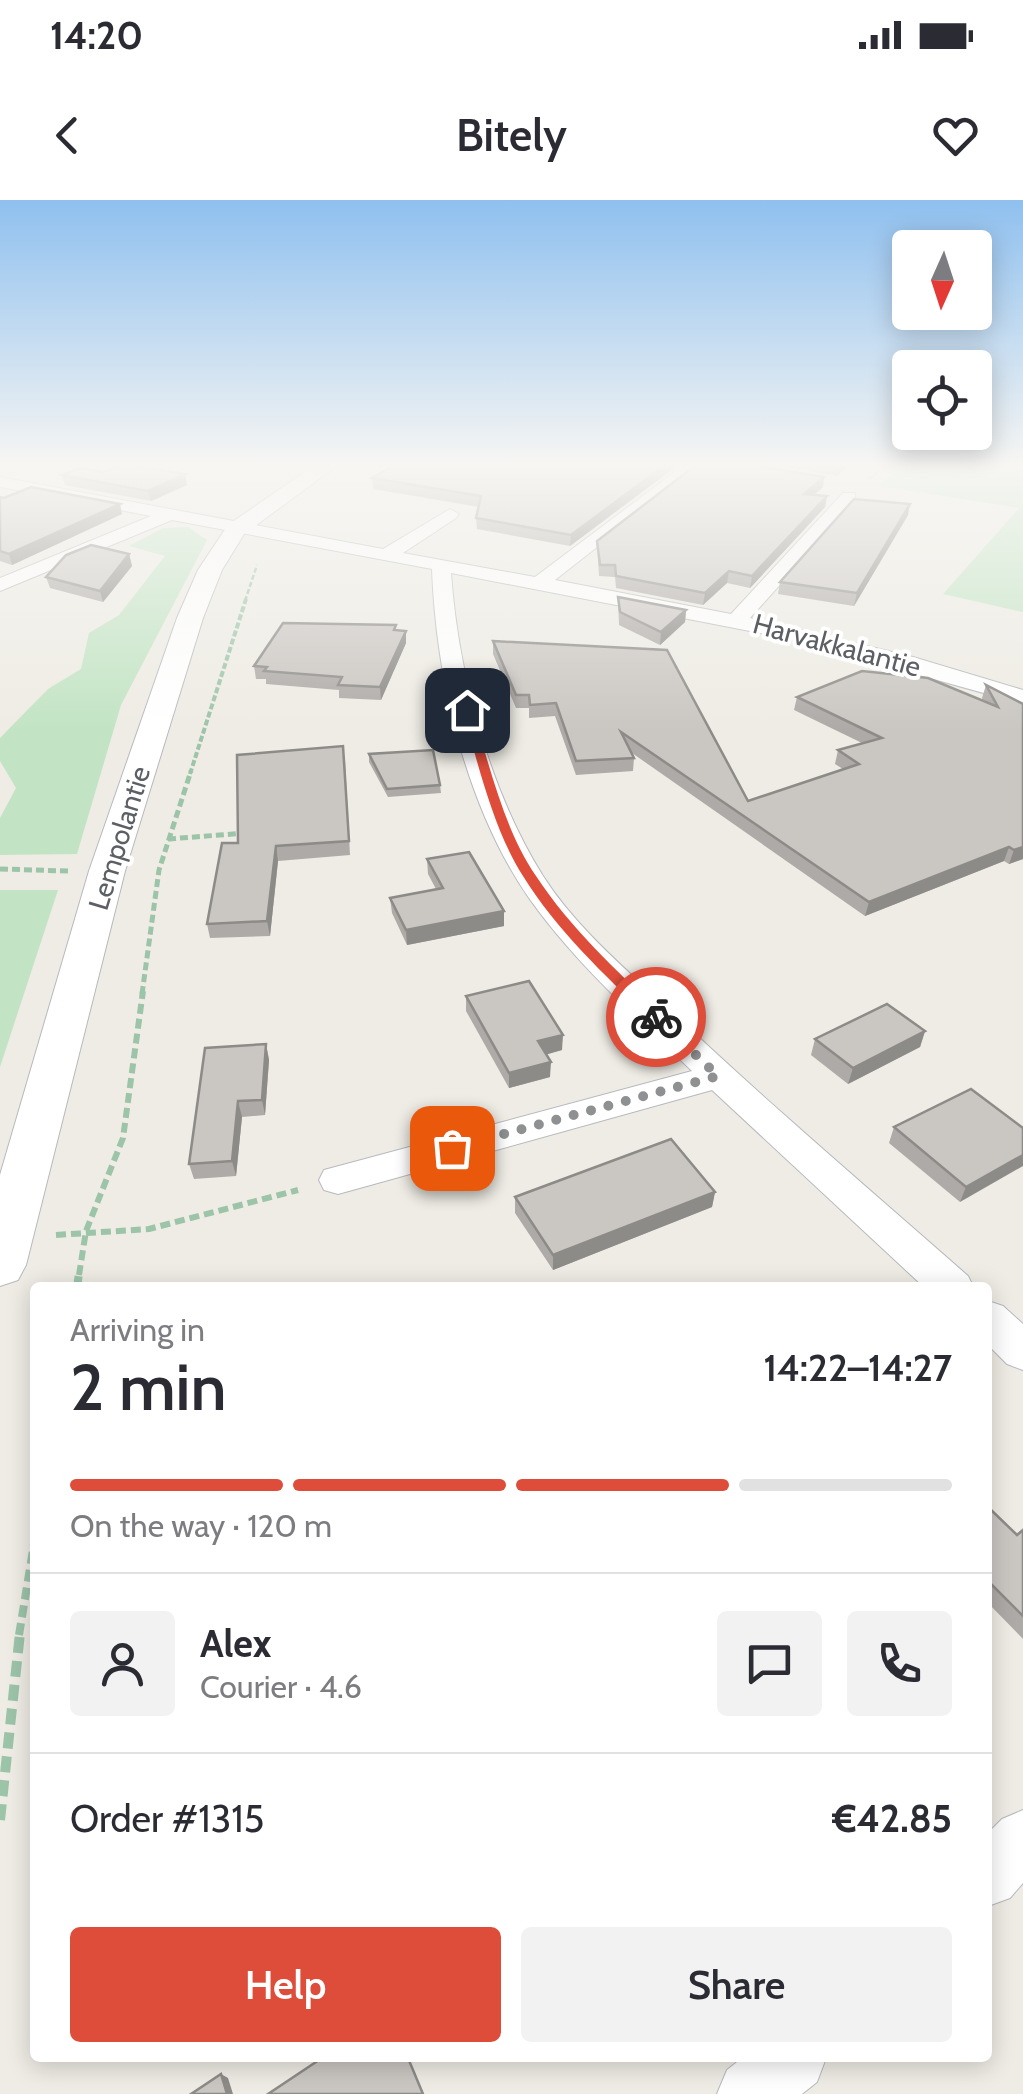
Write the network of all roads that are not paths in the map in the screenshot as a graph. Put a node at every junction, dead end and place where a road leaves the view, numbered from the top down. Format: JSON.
{"nodes":[{"id":1,"x":77,"y":553,"type":"edge"},
{"id":2,"x":221,"y":553,"type":"edge"},
{"id":3,"x":384,"y":553,"type":"edge"},
{"id":4,"x":578,"y":553,"type":"edge"},
{"id":5,"x":795,"y":553,"type":"edge"},
{"id":6,"x":388,"y":554,"type":"joint"},
{"id":7,"x":440,"y":564,"type":"junction"},
{"id":8,"x":539,"y":583,"type":"junction"},
{"id":9,"x":0,"y":585,"type":"edge"},
{"id":10,"x":738,"y":619,"type":"junction"},
{"id":11,"x":1023,"y":697,"type":"edge"},
{"id":12,"x":718,"y":1076,"type":"junction"},
{"id":13,"x":338,"y":1180,"type":"road end"},
{"id":14,"x":0,"y":1264,"type":"edge"},
{"id":15,"x":946,"y":1282,"type":"edge"},
{"id":16,"x":992,"y":1323,"type":"edge"},
{"id":17,"x":1023,"y":1351,"type":"edge"},
{"id":18,"x":1023,"y":1840,"type":"edge"},
{"id":19,"x":992,"y":1872,"type":"edge"},
{"id":20,"x":788,"y":2062,"type":"edge"},
{"id":21,"x":752,"y":2094,"type":"edge"}],
"edges":[{"from":1,"to":9,"type":"street"},
{"from":2,"to":14,"type":"street","name":"Lempolantie"},
{"from":3,"to":6,"type":"street","name":"Harvakkalantie"},
{"from":4,"to":8,"type":"street"},
{"from":5,"to":10,"type":"street"},
{"from":6,"to":7,"type":"street","name":"Harvakkalantie"},
{"from":7,"to":8,"type":"street","name":"Harvakkalantie"},
{"from":7,"to":12,"type":"street"},
{"from":8,"to":10,"type":"street","name":"Harvakkalantie"},
{"from":10,"to":11,"type":"street","name":"Harvakkalantie"},
{"from":12,"to":13,"type":"street"},
{"from":12,"to":15,"type":"street"},
{"from":16,"to":17,"type":"street"},
{"from":18,"to":19,"type":"street"},
{"from":20,"to":21,"type":"street"}]}
